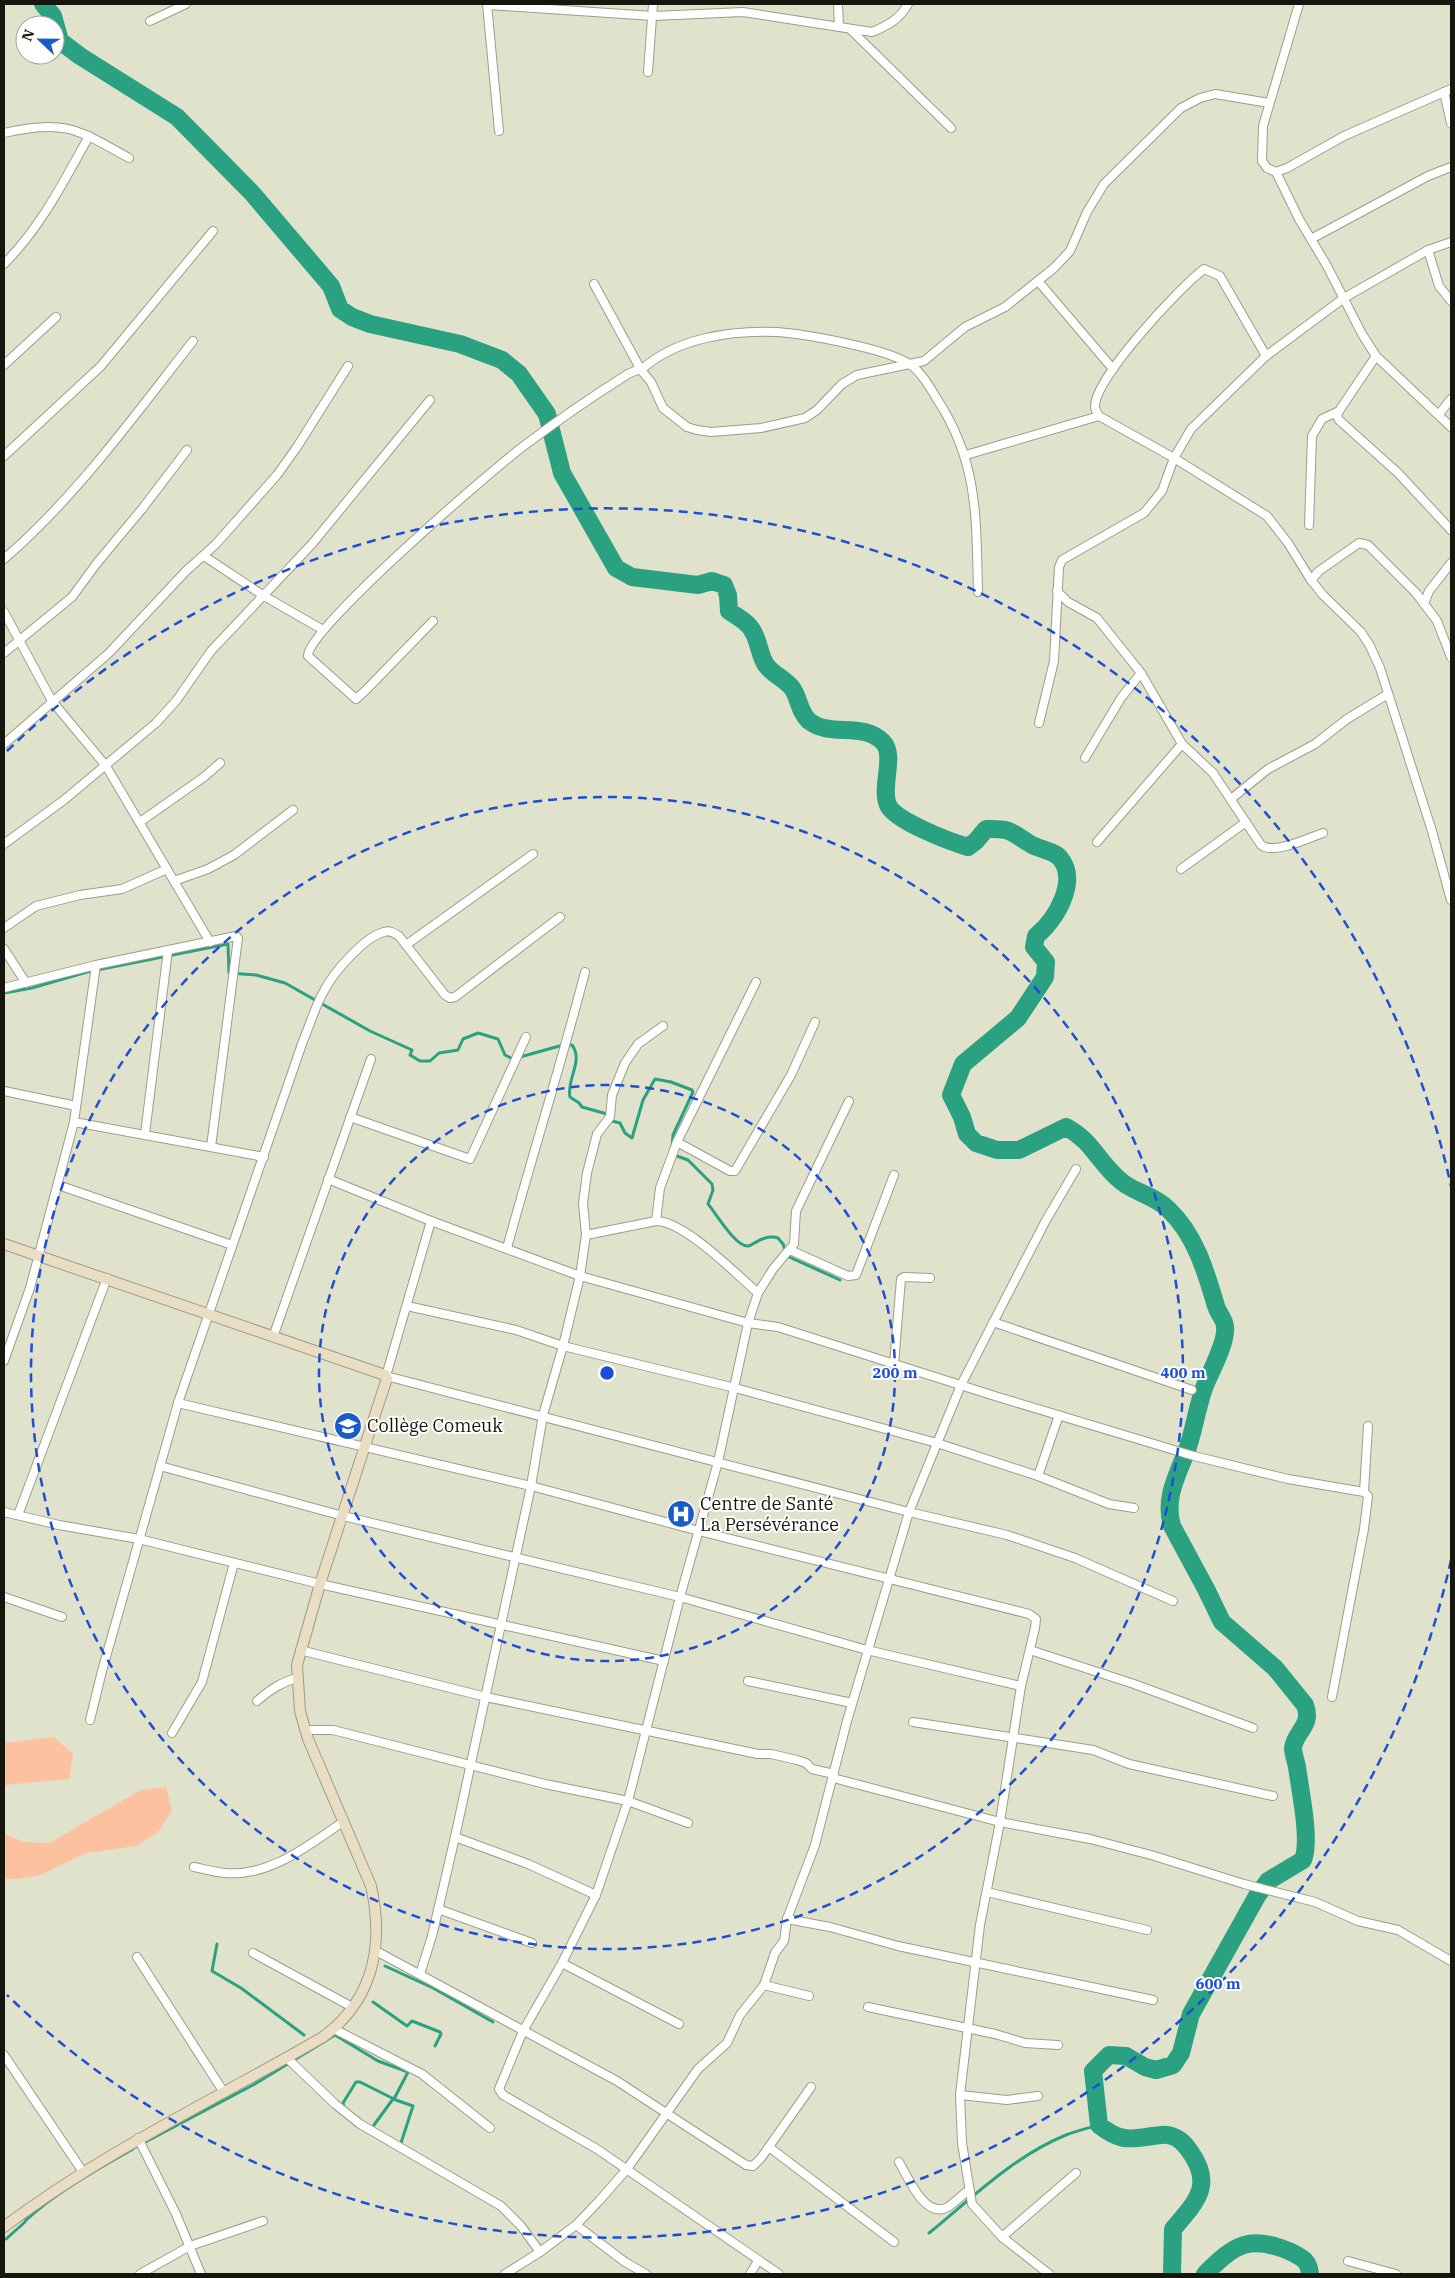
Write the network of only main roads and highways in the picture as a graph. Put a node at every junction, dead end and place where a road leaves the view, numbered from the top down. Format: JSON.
{"nodes":[{"id":1,"x":4,"y":1244,"type":"edge"},
{"id":2,"x":4,"y":2227,"type":"edge"}],
"edges":[{"from":1,"to":2,"type":"main road"}]}
